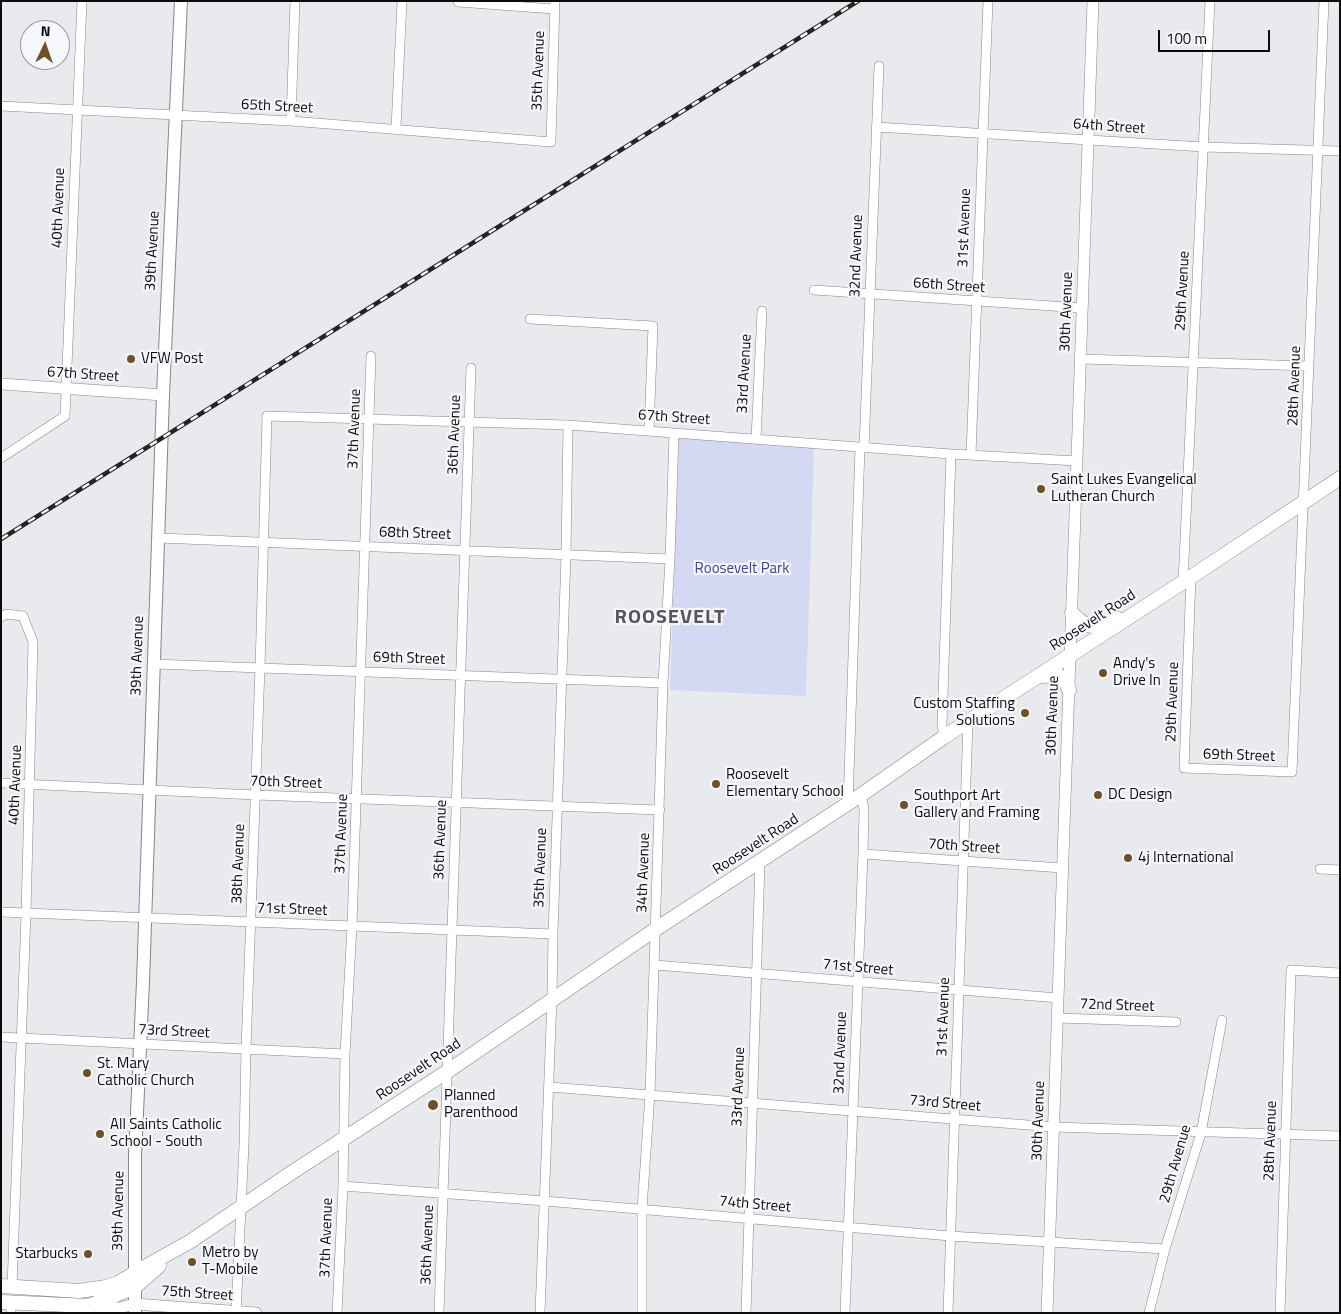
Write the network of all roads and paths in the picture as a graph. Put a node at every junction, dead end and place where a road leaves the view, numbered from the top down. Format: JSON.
{"nodes":[{"id":1,"x":82,"y":1,"type":"edge"},
{"id":2,"x":181,"y":1,"type":"edge"},
{"id":3,"x":295,"y":1,"type":"edge"},
{"id":4,"x":402,"y":1,"type":"edge"},
{"id":5,"x":988,"y":1,"type":"edge"},
{"id":6,"x":1093,"y":1,"type":"edge"},
{"id":7,"x":1210,"y":1,"type":"edge"},
{"id":8,"x":1324,"y":1,"type":"edge"},
{"id":9,"x":458,"y":2,"type":"edge"},
{"id":10,"x":555,"y":5,"type":"edge"},
{"id":11,"x":879,"y":66,"type":"dead end"},
{"id":12,"x":1,"y":106,"type":"edge"},
{"id":13,"x":77,"y":109,"type":"junction"},
{"id":14,"x":176,"y":115,"type":"junction"},
{"id":15,"x":290,"y":121,"type":"junction"},
{"id":16,"x":876,"y":127,"type":"junction"},
{"id":17,"x":396,"y":128,"type":"junction"},
{"id":18,"x":982,"y":132,"type":"junction"},
{"id":19,"x":1087,"y":139,"type":"junction"},
{"id":20,"x":551,"y":142,"type":"joint"},
{"id":21,"x":1204,"y":148,"type":"junction"},
{"id":22,"x":1317,"y":150,"type":"junction"},
{"id":23,"x":1340,"y":151,"type":"edge"},
{"id":24,"x":814,"y":290,"type":"dead end"},
{"id":25,"x":869,"y":293,"type":"junction"},
{"id":26,"x":977,"y":302,"type":"junction"},
{"id":27,"x":1082,"y":308,"type":"junction"},
{"id":28,"x":762,"y":310,"type":"dead end"},
{"id":29,"x":530,"y":319,"type":"dead end"},
{"id":30,"x":371,"y":356,"type":"dead end"},
{"id":31,"x":1080,"y":358,"type":"junction"},
{"id":32,"x":1194,"y":362,"type":"junction"},
{"id":33,"x":1310,"y":366,"type":"junction"},
{"id":34,"x":471,"y":368,"type":"dead end"},
{"id":35,"x":1,"y":384,"type":"edge"},
{"id":36,"x":66,"y":389,"type":"junction"},
{"id":37,"x":163,"y":395,"type":"junction"},
{"id":38,"x":267,"y":416,"type":"joint"},
{"id":39,"x":368,"y":419,"type":"junction"},
{"id":40,"x":469,"y":421,"type":"junction"},
{"id":41,"x":568,"y":425,"type":"junction"},
{"id":42,"x":649,"y":431,"type":"junction"},
{"id":43,"x":674,"y":433,"type":"junction"},
{"id":44,"x":756,"y":439,"type":"junction"},
{"id":45,"x":862,"y":448,"type":"junction"},
{"id":46,"x":951,"y":454,"type":"junction"},
{"id":47,"x":971,"y":455,"type":"junction"},
{"id":48,"x":1,"y":458,"type":"edge"},
{"id":49,"x":1077,"y":461,"type":"junction"},
{"id":50,"x":1340,"y":478,"type":"edge"},
{"id":51,"x":1304,"y":502,"type":"junction"},
{"id":52,"x":159,"y":538,"type":"junction"},
{"id":53,"x":264,"y":542,"type":"junction"},
{"id":54,"x":365,"y":546,"type":"junction"},
{"id":55,"x":465,"y":550,"type":"junction"},
{"id":56,"x":566,"y":554,"type":"junction"},
{"id":57,"x":670,"y":559,"type":"junction"},
{"id":58,"x":1187,"y":580,"type":"junction"},
{"id":59,"x":1072,"y":613,"type":"junction"},
{"id":60,"x":1,"y":617,"type":"edge"},
{"id":61,"x":1129,"y":618,"type":"junction"},
{"id":62,"x":1071,"y":655,"type":"junction"},
{"id":63,"x":154,"y":664,"type":"junction"},
{"id":64,"x":260,"y":668,"type":"junction"},
{"id":65,"x":360,"y":672,"type":"junction"},
{"id":66,"x":460,"y":675,"type":"junction"},
{"id":67,"x":1038,"y":676,"type":"junction"},
{"id":68,"x":562,"y":679,"type":"junction"},
{"id":69,"x":663,"y":683,"type":"junction"},
{"id":70,"x":1070,"y":690,"type":"junction"},
{"id":71,"x":968,"y":722,"type":"junction"},
{"id":72,"x":944,"y":737,"type":"junction"},
{"id":73,"x":1184,"y":768,"type":"joint"},
{"id":74,"x":1292,"y":772,"type":"joint"},
{"id":75,"x":1,"y":782,"type":"edge"},
{"id":76,"x":30,"y":784,"type":"junction"},
{"id":77,"x":150,"y":791,"type":"junction"},
{"id":78,"x":256,"y":795,"type":"junction"},
{"id":79,"x":861,"y":795,"type":"junction"},
{"id":80,"x":357,"y":799,"type":"junction"},
{"id":81,"x":457,"y":803,"type":"junction"},
{"id":82,"x":848,"y":804,"type":"junction"},
{"id":83,"x":556,"y":807,"type":"junction"},
{"id":84,"x":660,"y":810,"type":"junction"},
{"id":85,"x":863,"y":854,"type":"junction"},
{"id":86,"x":962,"y":861,"type":"junction"},
{"id":87,"x":760,"y":862,"type":"junction"},
{"id":88,"x":1062,"y":868,"type":"junction"},
{"id":89,"x":1320,"y":869,"type":"dead end"},
{"id":90,"x":1340,"y":870,"type":"edge"},
{"id":91,"x":1,"y":912,"type":"edge"},
{"id":92,"x":26,"y":914,"type":"junction"},
{"id":93,"x":145,"y":919,"type":"junction"},
{"id":94,"x":251,"y":922,"type":"junction"},
{"id":95,"x":352,"y":926,"type":"junction"},
{"id":96,"x":656,"y":929,"type":"junction"},
{"id":97,"x":452,"y":930,"type":"junction"},
{"id":98,"x":552,"y":934,"type":"junction"},
{"id":99,"x":655,"y":966,"type":"junction"},
{"id":100,"x":1340,"y":973,"type":"edge"},
{"id":101,"x":756,"y":974,"type":"junction"},
{"id":102,"x":858,"y":982,"type":"junction"},
{"id":103,"x":958,"y":990,"type":"junction"},
{"id":104,"x":552,"y":998,"type":"junction"},
{"id":105,"x":1058,"y":998,"type":"junction"},
{"id":106,"x":1058,"y":1018,"type":"junction"},
{"id":107,"x":1222,"y":1020,"type":"dead end"},
{"id":108,"x":1176,"y":1022,"type":"dead end"},
{"id":109,"x":1,"y":1038,"type":"edge"},
{"id":110,"x":20,"y":1038,"type":"junction"},
{"id":111,"x":140,"y":1044,"type":"junction"},
{"id":112,"x":246,"y":1049,"type":"junction"},
{"id":113,"x":345,"y":1054,"type":"junction"},
{"id":114,"x":448,"y":1071,"type":"junction"},
{"id":115,"x":549,"y":1087,"type":"junction"},
{"id":116,"x":650,"y":1094,"type":"junction"},
{"id":117,"x":752,"y":1102,"type":"junction"},
{"id":118,"x":853,"y":1111,"type":"junction"},
{"id":119,"x":955,"y":1119,"type":"junction"},
{"id":120,"x":1054,"y":1127,"type":"junction"},
{"id":121,"x":1201,"y":1133,"type":"junction"},
{"id":122,"x":1284,"y":1135,"type":"junction"},
{"id":123,"x":1340,"y":1136,"type":"edge"},
{"id":124,"x":344,"y":1139,"type":"junction"},
{"id":125,"x":343,"y":1186,"type":"junction"},
{"id":126,"x":443,"y":1194,"type":"junction"},
{"id":127,"x":545,"y":1201,"type":"junction"},
{"id":128,"x":241,"y":1208,"type":"junction"},
{"id":129,"x":642,"y":1209,"type":"junction"},
{"id":130,"x":749,"y":1219,"type":"junction"},
{"id":131,"x":849,"y":1227,"type":"junction"},
{"id":132,"x":950,"y":1236,"type":"junction"},
{"id":133,"x":1049,"y":1241,"type":"junction"},
{"id":134,"x":1166,"y":1249,"type":"junction"},
{"id":135,"x":135,"y":1280,"type":"junction"},
{"id":136,"x":6,"y":1286,"type":"edge"},
{"id":137,"x":97,"y":1289,"type":"junction"},
{"id":138,"x":119,"y":1293,"type":"junction"},
{"id":139,"x":8,"y":1306,"type":"edge"},
{"id":140,"x":89,"y":1306,"type":"junction"},
{"id":141,"x":135,"y":1309,"type":"edge"},
{"id":142,"x":236,"y":1312,"type":"edge"},
{"id":143,"x":256,"y":1313,"type":"edge"},
{"id":144,"x":337,"y":1313,"type":"edge"},
{"id":145,"x":439,"y":1313,"type":"edge"},
{"id":146,"x":540,"y":1313,"type":"edge"},
{"id":147,"x":642,"y":1313,"type":"edge"},
{"id":148,"x":746,"y":1313,"type":"edge"},
{"id":149,"x":845,"y":1313,"type":"edge"},
{"id":150,"x":948,"y":1313,"type":"edge"},
{"id":151,"x":1047,"y":1313,"type":"edge"},
{"id":152,"x":1150,"y":1313,"type":"edge"},
{"id":153,"x":1280,"y":1313,"type":"edge"}],
"edges":[{"from":1,"to":13,"type":"street","name":"40th Avenue"},
{"from":2,"to":14,"type":"main road","name":"39th Avenue"},
{"from":3,"to":15,"type":"street"},
{"from":4,"to":17,"type":"street"},
{"from":5,"to":18,"type":"street","name":"31st Avenue"},
{"from":6,"to":19,"type":"street","name":"30th Avenue"},
{"from":7,"to":21,"type":"street","name":"29th Avenue"},
{"from":8,"to":22,"type":"street","name":"28th Avenue"},
{"from":9,"to":10,"type":"street"},
{"from":10,"to":20,"type":"street","name":"35th Avenue"},
{"from":11,"to":16,"type":"street","name":"32nd Avenue"},
{"from":12,"to":13,"type":"street","name":"65th Street"},
{"from":13,"to":14,"type":"street","name":"65th Street"},
{"from":13,"to":36,"type":"street","name":"40th Avenue"},
{"from":14,"to":15,"type":"street","name":"65th Street"},
{"from":14,"to":37,"type":"main road","name":"39th Avenue"},
{"from":15,"to":17,"type":"street","name":"65th Street"},
{"from":16,"to":18,"type":"street","name":"64th Street"},
{"from":16,"to":25,"type":"street","name":"32nd Avenue"},
{"from":17,"to":20,"type":"street","name":"65th Street"},
{"from":18,"to":19,"type":"street","name":"64th Street"},
{"from":18,"to":26,"type":"street","name":"31st Avenue"},
{"from":19,"to":21,"type":"street","name":"64th Street"},
{"from":19,"to":27,"type":"street","name":"30th Avenue"},
{"from":21,"to":22,"type":"street","name":"64th Street"},
{"from":21,"to":32,"type":"street","name":"29th Avenue"},
{"from":22,"to":23,"type":"street","name":"64th Street"},
{"from":22,"to":33,"type":"street","name":"28th Avenue"},
{"from":24,"to":25,"type":"street","name":"66th Street"},
{"from":25,"to":26,"type":"street","name":"66th Street"},
{"from":25,"to":45,"type":"street","name":"32nd Avenue"},
{"from":26,"to":27,"type":"street","name":"66th Street"},
{"from":26,"to":47,"type":"street","name":"31st Avenue"},
{"from":27,"to":31,"type":"street","name":"30th Avenue"},
{"from":28,"to":44,"type":"street","name":"33rd Avenue"},
{"from":29,"to":42,"type":"street"},
{"from":30,"to":39,"type":"street","name":"37th Avenue"},
{"from":31,"to":32,"type":"street"},
{"from":31,"to":49,"type":"street","name":"30th Avenue"},
{"from":32,"to":33,"type":"street"},
{"from":32,"to":58,"type":"street","name":"29th Avenue"},
{"from":33,"to":51,"type":"street","name":"28th Avenue"},
{"from":34,"to":40,"type":"street","name":"36th Avenue"},
{"from":35,"to":36,"type":"street","name":"67th Street"},
{"from":36,"to":37,"type":"street","name":"67th Street"},
{"from":36,"to":48,"type":"street","name":"40th Avenue"},
{"from":37,"to":52,"type":"main road","name":"39th Avenue"},
{"from":38,"to":39,"type":"street","name":"67th Street"},
{"from":38,"to":53,"type":"street","name":"38th Avenue"},
{"from":39,"to":40,"type":"street","name":"67th Street"},
{"from":39,"to":54,"type":"street","name":"37th Avenue"},
{"from":40,"to":41,"type":"street","name":"67th Street"},
{"from":40,"to":55,"type":"street","name":"36th Avenue"},
{"from":41,"to":42,"type":"street","name":"67th Street"},
{"from":41,"to":56,"type":"street","name":"35th Avenue"},
{"from":42,"to":43,"type":"street","name":"67th Street"},
{"from":43,"to":44,"type":"street","name":"67th Street"},
{"from":43,"to":57,"type":"street","name":"34th Avenue"},
{"from":44,"to":45,"type":"street","name":"67th Street"},
{"from":45,"to":46,"type":"street","name":"67th Street"},
{"from":45,"to":82,"type":"street","name":"32nd Avenue"},
{"from":46,"to":47,"type":"street","name":"67th Street"},
{"from":46,"to":72,"type":"street"},
{"from":47,"to":49,"type":"street","name":"67th Street"},
{"from":49,"to":59,"type":"street","name":"30th Avenue"},
{"from":50,"to":51,"type":"main road","name":"Roosevelt Road"},
{"from":51,"to":58,"type":"main road","name":"Roosevelt Road"},
{"from":51,"to":74,"type":"street","name":"28th Avenue"},
{"from":52,"to":53,"type":"street","name":"68th Street"},
{"from":52,"to":63,"type":"main road","name":"39th Avenue"},
{"from":53,"to":54,"type":"street","name":"68th Street"},
{"from":53,"to":64,"type":"street","name":"38th Avenue"},
{"from":54,"to":55,"type":"street","name":"68th Street"},
{"from":54,"to":65,"type":"street","name":"37th Avenue"},
{"from":55,"to":56,"type":"street","name":"68th Street"},
{"from":55,"to":66,"type":"street","name":"36th Avenue"},
{"from":56,"to":57,"type":"street","name":"68th Street"},
{"from":56,"to":68,"type":"street","name":"35th Avenue"},
{"from":57,"to":69,"type":"street","name":"34th Avenue"},
{"from":58,"to":61,"type":"main road","name":"Roosevelt Road"},
{"from":58,"to":73,"type":"street","name":"29th Avenue"},
{"from":59,"to":61,"type":"main road"},
{"from":59,"to":62,"type":"street","name":"30th Avenue"},
{"from":60,"to":76,"type":"street","name":"40th Avenue"},
{"from":61,"to":62,"type":"main road","name":"Roosevelt Road"},
{"from":62,"to":67,"type":"main road","name":"Roosevelt Road"},
{"from":62,"to":70,"type":"street","name":"30th Avenue"},
{"from":63,"to":64,"type":"street","name":"69th Street"},
{"from":63,"to":77,"type":"main road","name":"39th Avenue"},
{"from":64,"to":65,"type":"street","name":"69th Street"},
{"from":64,"to":78,"type":"street","name":"38th Avenue"},
{"from":65,"to":66,"type":"street","name":"69th Street"},
{"from":65,"to":80,"type":"street","name":"37th Avenue"},
{"from":66,"to":68,"type":"street","name":"69th Street"},
{"from":66,"to":81,"type":"street","name":"36th Avenue"},
{"from":67,"to":70,"type":"main road"},
{"from":67,"to":71,"type":"main road","name":"Roosevelt Road"},
{"from":68,"to":69,"type":"street","name":"69th Street"},
{"from":68,"to":83,"type":"street","name":"35th Avenue"},
{"from":69,"to":84,"type":"street","name":"34th Avenue"},
{"from":70,"to":88,"type":"street","name":"30th Avenue"},
{"from":71,"to":72,"type":"main road","name":"Roosevelt Road"},
{"from":71,"to":86,"type":"street","name":"31st Avenue"},
{"from":72,"to":79,"type":"main road","name":"Roosevelt Road"},
{"from":73,"to":74,"type":"street","name":"69th Street"},
{"from":75,"to":76,"type":"street","name":"70th Street"},
{"from":76,"to":77,"type":"street","name":"70th Street"},
{"from":76,"to":92,"type":"street","name":"40th Avenue"},
{"from":77,"to":78,"type":"street","name":"70th Street"},
{"from":77,"to":93,"type":"main road","name":"39th Avenue"},
{"from":78,"to":80,"type":"street","name":"70th Street"},
{"from":78,"to":94,"type":"street","name":"38th Avenue"},
{"from":79,"to":82,"type":"main road","name":"Roosevelt Road"},
{"from":79,"to":85,"type":"street","name":"32nd Avenue"},
{"from":80,"to":81,"type":"street","name":"70th Street"},
{"from":80,"to":95,"type":"street","name":"37th Avenue"},
{"from":81,"to":83,"type":"street","name":"70th Street"},
{"from":81,"to":97,"type":"street","name":"36th Avenue"},
{"from":82,"to":87,"type":"main road","name":"Roosevelt Road"},
{"from":83,"to":84,"type":"street","name":"70th Street"},
{"from":83,"to":98,"type":"street","name":"35th Avenue"},
{"from":84,"to":96,"type":"street","name":"34th Avenue"},
{"from":85,"to":86,"type":"street","name":"70th Street"},
{"from":85,"to":102,"type":"street","name":"32nd Avenue"},
{"from":86,"to":88,"type":"street","name":"70th Street"},
{"from":86,"to":103,"type":"street","name":"31st Avenue"},
{"from":87,"to":96,"type":"main road","name":"Roosevelt Road"},
{"from":87,"to":101,"type":"street","name":"33rd Avenue"},
{"from":88,"to":105,"type":"street","name":"30th Avenue"},
{"from":89,"to":90,"type":"street"},
{"from":91,"to":92,"type":"street","name":"71st Street"},
{"from":92,"to":93,"type":"street","name":"71st Street"},
{"from":92,"to":110,"type":"street","name":"40th Avenue"},
{"from":93,"to":94,"type":"street","name":"71st Street"},
{"from":93,"to":111,"type":"main road","name":"39th Avenue"},
{"from":94,"to":95,"type":"street","name":"71st Street"},
{"from":94,"to":112,"type":"street","name":"38th Avenue"},
{"from":95,"to":97,"type":"street","name":"71st Street"},
{"from":95,"to":113,"type":"street","name":"37th Avenue"},
{"from":96,"to":99,"type":"street","name":"34th Avenue"},
{"from":96,"to":104,"type":"main road","name":"Roosevelt Road"},
{"from":97,"to":98,"type":"street","name":"71st Street"},
{"from":97,"to":114,"type":"street","name":"36th Avenue"},
{"from":98,"to":104,"type":"street","name":"35th Avenue"},
{"from":99,"to":101,"type":"street","name":"71st Street"},
{"from":99,"to":116,"type":"street","name":"34th Avenue"},
{"from":100,"to":122,"type":"street","name":"28th Avenue"},
{"from":101,"to":102,"type":"street","name":"71st Street"},
{"from":101,"to":117,"type":"street","name":"33rd Avenue"},
{"from":102,"to":103,"type":"street","name":"71st Street"},
{"from":102,"to":118,"type":"street","name":"32nd Avenue"},
{"from":103,"to":105,"type":"street","name":"71st Street"},
{"from":103,"to":119,"type":"street","name":"31st Avenue"},
{"from":104,"to":114,"type":"main road","name":"Roosevelt Road"},
{"from":104,"to":115,"type":"street","name":"35th Avenue"},
{"from":105,"to":106,"type":"street","name":"30th Avenue"},
{"from":106,"to":108,"type":"street","name":"72nd Street"},
{"from":106,"to":120,"type":"street","name":"30th Avenue"},
{"from":107,"to":121,"type":"street","name":"29th Avenue"},
{"from":109,"to":110,"type":"street","name":"73rd Street"},
{"from":110,"to":111,"type":"street","name":"73rd Street"},
{"from":110,"to":136,"type":"street","name":"40th Avenue"},
{"from":111,"to":112,"type":"street","name":"73rd Street"},
{"from":111,"to":135,"type":"main road","name":"39th Avenue"},
{"from":112,"to":113,"type":"street","name":"73rd Street"},
{"from":112,"to":128,"type":"street","name":"38th Avenue"},
{"from":113,"to":124,"type":"street","name":"37th Avenue"},
{"from":114,"to":124,"type":"main road","name":"Roosevelt Road"},
{"from":114,"to":126,"type":"street","name":"36th Avenue"},
{"from":115,"to":116,"type":"street","name":"73rd Street"},
{"from":115,"to":127,"type":"street","name":"35th Avenue"},
{"from":116,"to":117,"type":"street","name":"73rd Street"},
{"from":116,"to":129,"type":"street","name":"34th Avenue"},
{"from":117,"to":118,"type":"street","name":"73rd Street"},
{"from":117,"to":130,"type":"street","name":"33rd Avenue"},
{"from":118,"to":119,"type":"street","name":"73rd Street"},
{"from":118,"to":131,"type":"street","name":"32nd Avenue"},
{"from":119,"to":120,"type":"street","name":"73rd Street"},
{"from":119,"to":132,"type":"street","name":"31st Avenue"},
{"from":120,"to":121,"type":"street","name":"73rd Street"},
{"from":120,"to":133,"type":"street","name":"30th Avenue"},
{"from":121,"to":122,"type":"street","name":"73rd Street"},
{"from":121,"to":134,"type":"street","name":"29th Avenue"},
{"from":122,"to":123,"type":"street","name":"73rd Street"},
{"from":122,"to":153,"type":"street","name":"28th Avenue"},
{"from":124,"to":125,"type":"street","name":"37th Avenue"},
{"from":124,"to":128,"type":"main road","name":"Roosevelt Road"},
{"from":125,"to":126,"type":"street","name":"74th Street"},
{"from":125,"to":144,"type":"street","name":"37th Avenue"},
{"from":126,"to":127,"type":"street","name":"74th Street"},
{"from":126,"to":145,"type":"street","name":"36th Avenue"},
{"from":127,"to":129,"type":"street","name":"74th Street"},
{"from":127,"to":146,"type":"street","name":"35th Avenue"},
{"from":128,"to":135,"type":"main road","name":"Roosevelt Road"},
{"from":128,"to":142,"type":"street","name":"38th Avenue"},
{"from":129,"to":130,"type":"street","name":"74th Street"},
{"from":129,"to":147,"type":"street","name":"34th Avenue"},
{"from":130,"to":131,"type":"street","name":"74th Street"},
{"from":130,"to":148,"type":"street","name":"33rd Avenue"},
{"from":131,"to":132,"type":"street","name":"74th Street"},
{"from":131,"to":149,"type":"street","name":"32nd Avenue"},
{"from":132,"to":133,"type":"street","name":"74th Street"},
{"from":132,"to":150,"type":"street","name":"31st Avenue"},
{"from":133,"to":134,"type":"street","name":"74th Street"},
{"from":133,"to":151,"type":"street","name":"30th Avenue"},
{"from":134,"to":152,"type":"street","name":"29th Avenue"},
{"from":135,"to":137,"type":"main road"},
{"from":135,"to":138,"type":"main road"},
{"from":135,"to":141,"type":"main road","name":"39th Avenue"},
{"from":136,"to":137,"type":"main road"},
{"from":137,"to":138,"type":"street"},
{"from":138,"to":140,"type":"main road"},
{"from":138,"to":141,"type":"street"},
{"from":139,"to":140,"type":"main road"},
{"from":140,"to":141,"type":"street","name":"75th Street"},
{"from":141,"to":142,"type":"street","name":"75th Street"},
{"from":142,"to":143,"type":"street","name":"75th Street"}]}
